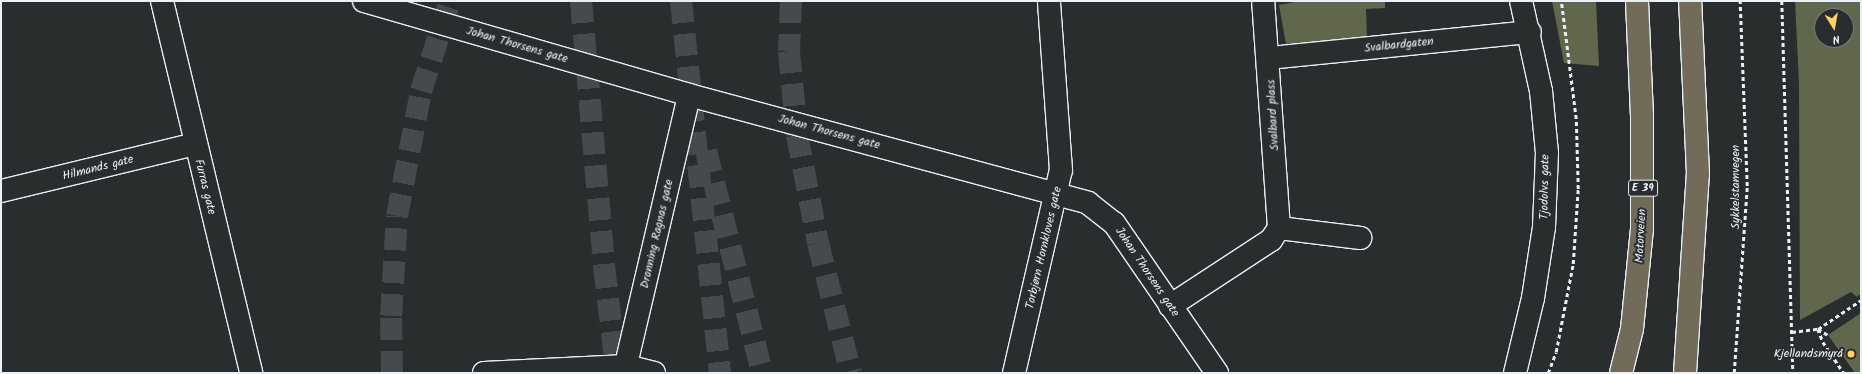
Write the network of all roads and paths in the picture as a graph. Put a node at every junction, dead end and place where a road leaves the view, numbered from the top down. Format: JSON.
{"nodes":[{"id":1,"x":162,"y":1,"type":"edge"},
{"id":2,"x":364,"y":1,"type":"edge"},
{"id":3,"x":1049,"y":1,"type":"edge"},
{"id":4,"x":1263,"y":1,"type":"edge"},
{"id":5,"x":1520,"y":1,"type":"edge"},
{"id":6,"x":1636,"y":1,"type":"edge"},
{"id":7,"x":1690,"y":1,"type":"edge"},
{"id":8,"x":1740,"y":1,"type":"edge"},
{"id":9,"x":1782,"y":1,"type":"edge"},
{"id":10,"x":1530,"y":32,"type":"junction"},
{"id":11,"x":1269,"y":58,"type":"junction"},
{"id":12,"x":689,"y":95,"type":"junction"},
{"id":13,"x":195,"y":144,"type":"junction"},
{"id":14,"x":1,"y":191,"type":"edge"},
{"id":15,"x":1058,"y":192,"type":"junction"},
{"id":16,"x":1279,"y":228,"type":"junction"},
{"id":17,"x":1360,"y":238,"type":"dead end"},
{"id":18,"x":1861,"y":300,"type":"edge"},
{"id":19,"x":1170,"y":306,"type":"junction"},
{"id":20,"x":1818,"y":329,"type":"junction"},
{"id":21,"x":1792,"y":332,"type":"junction"},
{"id":22,"x":1828,"y":335,"type":"dead end"},
{"id":23,"x":625,"y":370,"type":"edge"},
{"id":24,"x":251,"y":373,"type":"edge"},
{"id":25,"x":484,"y":373,"type":"edge"},
{"id":26,"x":654,"y":373,"type":"edge"},
{"id":27,"x":1014,"y":373,"type":"edge"},
{"id":28,"x":1217,"y":373,"type":"edge"},
{"id":29,"x":1515,"y":373,"type":"edge"},
{"id":30,"x":1621,"y":373,"type":"edge"},
{"id":31,"x":1685,"y":373,"type":"edge"},
{"id":32,"x":1734,"y":373,"type":"edge"},
{"id":33,"x":1793,"y":373,"type":"edge"},
{"id":34,"x":1844,"y":373,"type":"edge"}],
"edges":[{"from":1,"to":13,"type":"street","name":"Furras gate"},
{"from":2,"to":12,"type":"street","name":"Johan Thorsens gate"},
{"from":3,"to":15,"type":"street","name":"Torbjørn Hornkloves gate"},
{"from":4,"to":11,"type":"street","name":"Svalbard plass"},
{"from":5,"to":10,"type":"street","name":"Tjodolvs gate"},
{"from":6,"to":30,"type":"highway","name":"Motorveien","number":"E 39"},
{"from":7,"to":31,"type":"highway"},
{"from":8,"to":32,"type":"path","name":"Sykkelstamvegen"},
{"from":9,"to":21,"type":"path"},
{"from":10,"to":11,"type":"street","name":"Svalbardgaten"},
{"from":10,"to":29,"type":"street","name":"Tjodolvs gate"},
{"from":11,"to":16,"type":"street","name":"Svalbard plass"},
{"from":12,"to":15,"type":"street","name":"Johan Thorsens gate"},
{"from":12,"to":23,"type":"street","name":"Dronning Ragnas gate"},
{"from":13,"to":14,"type":"street","name":"Hilmands gate"},
{"from":13,"to":24,"type":"street","name":"Furras gate"},
{"from":15,"to":19,"type":"street","name":"Johan Thorsens gate"},
{"from":15,"to":27,"type":"street","name":"Torbjørn Hornkloves gate"},
{"from":16,"to":17,"type":"street"},
{"from":16,"to":19,"type":"street"},
{"from":18,"to":20,"type":"path"},
{"from":19,"to":28,"type":"street","name":"Johan Thorsens gate"},
{"from":20,"to":21,"type":"path"},
{"from":20,"to":22,"type":"path"},
{"from":20,"to":34,"type":"path"},
{"from":21,"to":33,"type":"path"},
{"from":23,"to":25,"type":"street"},
{"from":23,"to":26,"type":"street"}]}
